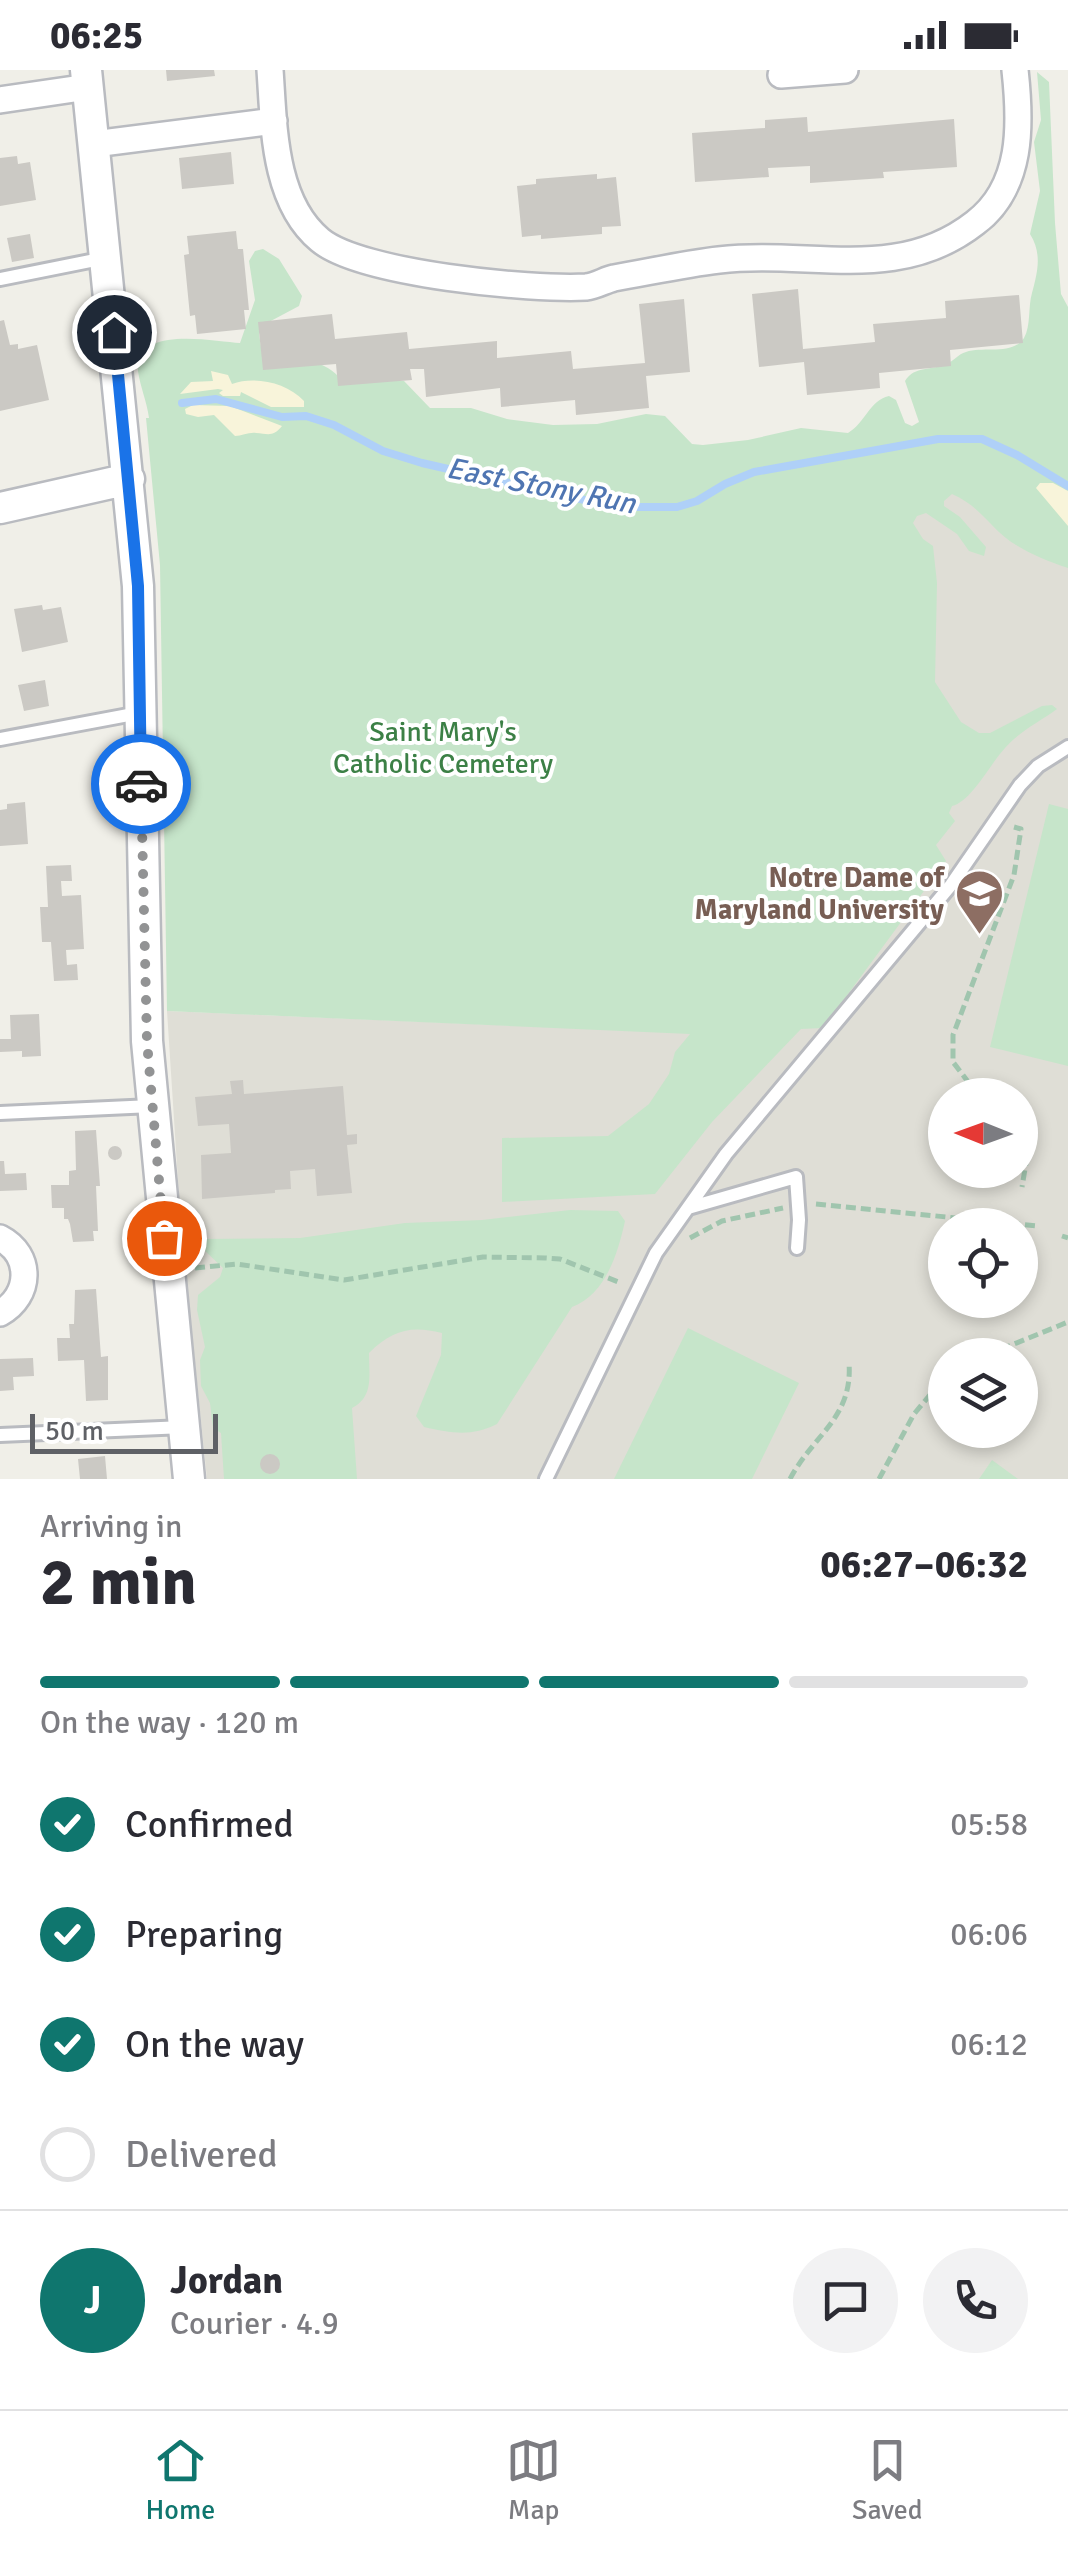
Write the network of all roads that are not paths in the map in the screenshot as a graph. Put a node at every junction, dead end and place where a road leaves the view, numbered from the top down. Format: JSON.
{"nodes":[{"id":1,"x":270,"y":70,"type":"edge"},
{"id":2,"x":845,"y":70,"type":"edge"},
{"id":3,"x":1014,"y":70,"type":"edge"},
{"id":4,"x":781,"y":74,"type":"dead end"},
{"id":5,"x":87,"y":79,"type":"edge"},
{"id":6,"x":0,"y":100,"type":"edge"},
{"id":7,"x":274,"y":121,"type":"junction"},
{"id":8,"x":94,"y":144,"type":"junction"},
{"id":9,"x":106,"y":258,"type":"junction"},
{"id":10,"x":0,"y":279,"type":"edge"},
{"id":11,"x":129,"y":479,"type":"junction"},
{"id":12,"x":0,"y":508,"type":"edge"},
{"id":13,"x":142,"y":713,"type":"junction"},
{"id":14,"x":0,"y":739,"type":"edge"},
{"id":15,"x":1068,"y":747,"type":"edge"},
{"id":16,"x":152,"y":1106,"type":"junction"},
{"id":17,"x":0,"y":1113,"type":"edge"},
{"id":18,"x":688,"y":1208,"type":"junction"},
{"id":19,"x":0,"y":1238,"type":"edge"},
{"id":20,"x":797,"y":1248,"type":"dead end"},
{"id":21,"x":0,"y":1313,"type":"edge"},
{"id":22,"x":184,"y":1427,"type":"junction"},
{"id":23,"x":0,"y":1435,"type":"edge"},
{"id":24,"x":189,"y":1479,"type":"edge"},
{"id":25,"x":546,"y":1479,"type":"edge"}],
"edges":[{"from":1,"to":7,"type":"street"},
{"from":2,"to":4,"type":"street"},
{"from":3,"to":7,"type":"street"},
{"from":5,"to":6,"type":"street"},
{"from":5,"to":8,"type":"street"},
{"from":7,"to":8,"type":"street"},
{"from":8,"to":9,"type":"street"},
{"from":9,"to":10,"type":"lane"},
{"from":9,"to":11,"type":"street"},
{"from":11,"to":12,"type":"street"},
{"from":11,"to":13,"type":"street"},
{"from":13,"to":14,"type":"lane"},
{"from":13,"to":16,"type":"street"},
{"from":15,"to":18,"type":"lane"},
{"from":16,"to":17,"type":"lane"},
{"from":16,"to":22,"type":"street"},
{"from":18,"to":20,"type":"lane"},
{"from":18,"to":25,"type":"lane"},
{"from":19,"to":21,"type":"street"},
{"from":22,"to":23,"type":"lane"},
{"from":22,"to":24,"type":"street"}]}
